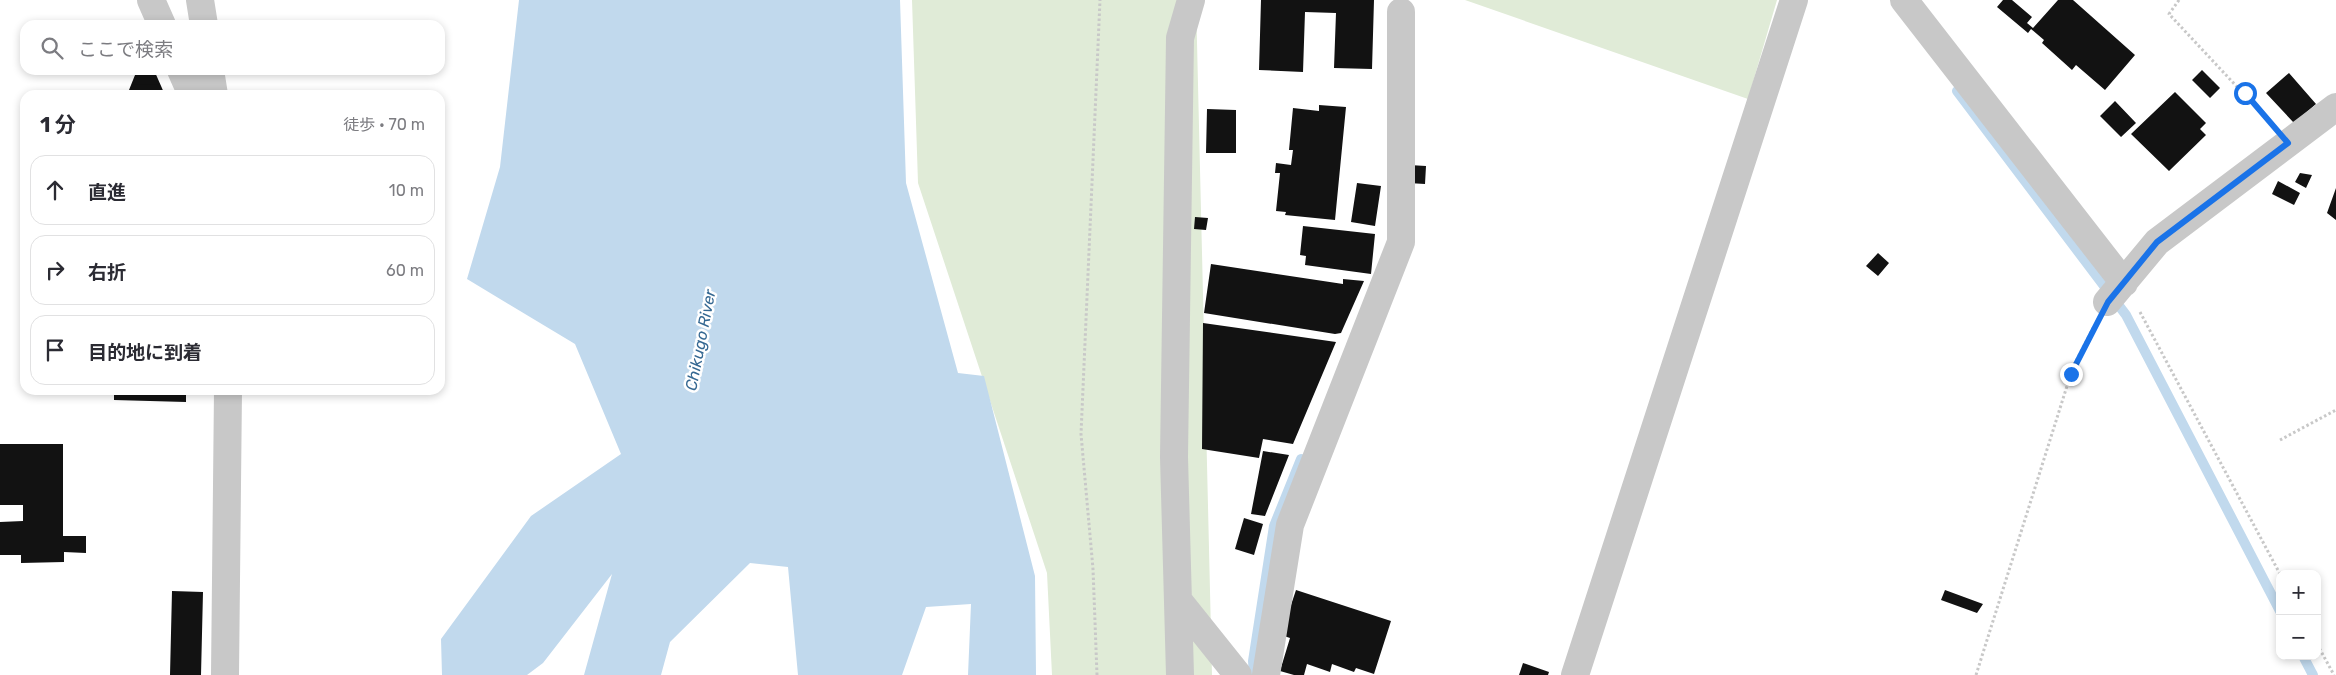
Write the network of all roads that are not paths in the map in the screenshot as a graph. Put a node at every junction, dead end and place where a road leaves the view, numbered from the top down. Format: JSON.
{"nodes":[{"id":1,"x":152,"y":0,"type":"edge"},
{"id":2,"x":200,"y":0,"type":"edge"},
{"id":3,"x":1191,"y":0,"type":"edge"},
{"id":4,"x":1794,"y":0,"type":"edge"},
{"id":5,"x":1904,"y":0,"type":"edge"},
{"id":6,"x":1401,"y":12,"type":"dead end"},
{"id":7,"x":160,"y":20,"type":"edge"},
{"id":8,"x":203,"y":20,"type":"edge"},
{"id":9,"x":183,"y":75,"type":"edge"},
{"id":10,"x":211,"y":75,"type":"edge"},
{"id":11,"x":190,"y":90,"type":"edge"},
{"id":12,"x":213,"y":90,"type":"edge"},
{"id":13,"x":2336,"y":107,"type":"edge"},
{"id":14,"x":228,"y":395,"type":"edge"},
{"id":15,"x":1178,"y":600,"type":"junction"},
{"id":16,"x":224,"y":675,"type":"edge"},
{"id":17,"x":1180,"y":675,"type":"edge"},
{"id":18,"x":1238,"y":675,"type":"edge"},
{"id":19,"x":1266,"y":675,"type":"edge"},
{"id":20,"x":1575,"y":675,"type":"edge"}],
"edges":[{"from":1,"to":7,"type":"street"},
{"from":2,"to":8,"type":"street"},
{"from":3,"to":15,"type":"street"},
{"from":4,"to":20,"type":"street"},
{"from":5,"to":13,"type":"street"},
{"from":6,"to":19,"type":"street"},
{"from":9,"to":11,"type":"street"},
{"from":10,"to":12,"type":"street"},
{"from":14,"to":16,"type":"street"},
{"from":15,"to":17,"type":"street"},
{"from":15,"to":18,"type":"street"}]}
